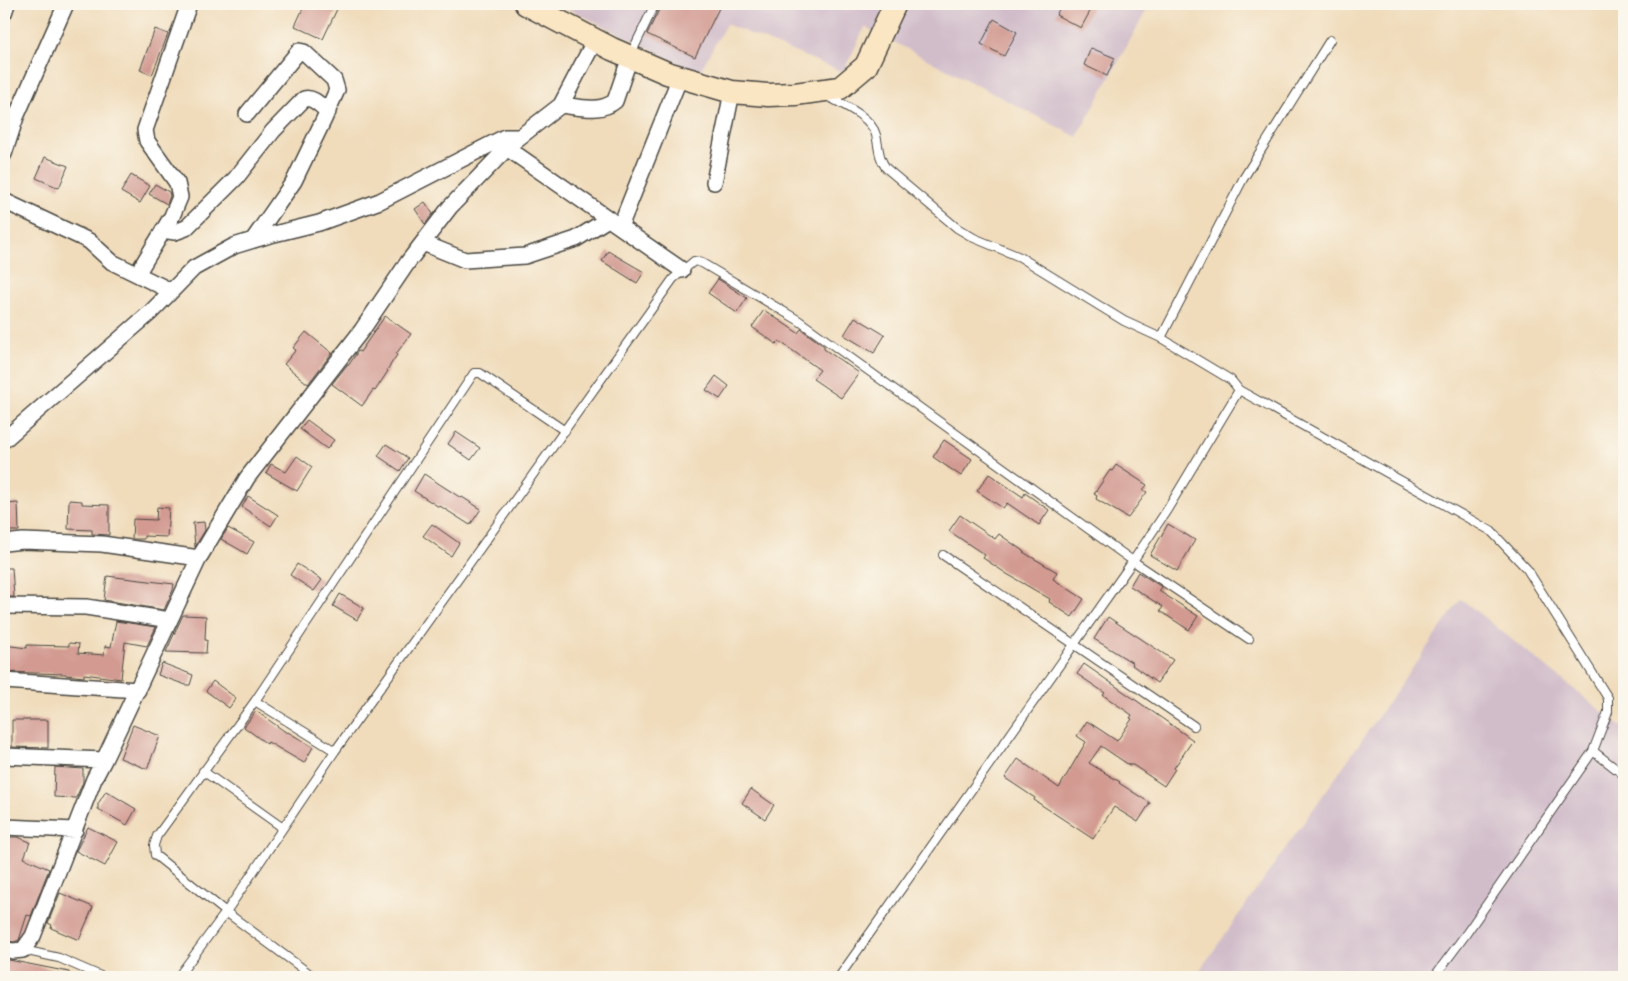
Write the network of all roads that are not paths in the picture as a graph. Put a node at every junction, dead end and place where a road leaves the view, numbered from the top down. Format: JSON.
{"nodes":[{"id":1,"x":7,"y":4,"type":"edge"},
{"id":2,"x":66,"y":4,"type":"edge"},
{"id":3,"x":189,"y":4,"type":"edge"},
{"id":4,"x":526,"y":4,"type":"edge"},
{"id":5,"x":655,"y":4,"type":"edge"},
{"id":6,"x":895,"y":4,"type":"edge"},
{"id":7,"x":4,"y":13,"type":"edge"},
{"id":8,"x":595,"y":40,"type":"junction"},
{"id":9,"x":1330,"y":40,"type":"dead end"},
{"id":10,"x":630,"y":57,"type":"junction"},
{"id":11,"x":680,"y":77,"type":"junction"},
{"id":12,"x":816,"y":91,"type":"junction"},
{"id":13,"x":732,"y":92,"type":"junction"},
{"id":14,"x":561,"y":105,"type":"junction"},
{"id":15,"x":328,"y":112,"type":"junction"},
{"id":16,"x":247,"y":114,"type":"dead end"},
{"id":17,"x":519,"y":137,"type":"junction"},
{"id":18,"x":507,"y":148,"type":"junction"},
{"id":19,"x":4,"y":154,"type":"edge"},
{"id":20,"x":714,"y":182,"type":"dead end"},
{"id":21,"x":4,"y":200,"type":"edge"},
{"id":22,"x":614,"y":223,"type":"junction"},
{"id":23,"x":163,"y":230,"type":"junction"},
{"id":24,"x":253,"y":240,"type":"junction"},
{"id":25,"x":423,"y":243,"type":"junction"},
{"id":26,"x":682,"y":270,"type":"junction"},
{"id":27,"x":137,"y":274,"type":"junction"},
{"id":28,"x":171,"y":291,"type":"junction"},
{"id":29,"x":1161,"y":338,"type":"junction"},
{"id":30,"x":1239,"y":390,"type":"junction"},
{"id":31,"x":564,"y":430,"type":"junction"},
{"id":32,"x":4,"y":440,"type":"edge"},
{"id":33,"x":4,"y":543,"type":"edge"},
{"id":34,"x":943,"y":555,"type":"dead end"},
{"id":35,"x":200,"y":558,"type":"junction"},
{"id":36,"x":1133,"y":561,"type":"junction"},
{"id":37,"x":4,"y":606,"type":"edge"},
{"id":38,"x":170,"y":620,"type":"junction"},
{"id":39,"x":1249,"y":639,"type":"dead end"},
{"id":40,"x":1074,"y":643,"type":"junction"},
{"id":41,"x":4,"y":681,"type":"edge"},
{"id":42,"x":138,"y":690,"type":"junction"},
{"id":43,"x":255,"y":701,"type":"junction"},
{"id":44,"x":1194,"y":726,"type":"dead end"},
{"id":45,"x":335,"y":752,"type":"junction"},
{"id":46,"x":1593,"y":752,"type":"junction"},
{"id":47,"x":4,"y":756,"type":"edge"},
{"id":48,"x":104,"y":760,"type":"junction"},
{"id":49,"x":203,"y":771,"type":"junction"},
{"id":50,"x":1624,"y":775,"type":"edge"},
{"id":51,"x":4,"y":827,"type":"edge"},
{"id":52,"x":283,"y":828,"type":"junction"},
{"id":53,"x":75,"y":830,"type":"junction"},
{"id":54,"x":226,"y":912,"type":"junction"},
{"id":55,"x":4,"y":949,"type":"edge"},
{"id":56,"x":23,"y":950,"type":"junction"},
{"id":57,"x":103,"y":977,"type":"edge"},
{"id":58,"x":178,"y":977,"type":"edge"},
{"id":59,"x":314,"y":977,"type":"edge"},
{"id":60,"x":839,"y":977,"type":"edge"},
{"id":61,"x":1434,"y":977,"type":"edge"}],
"edges":[{"from":1,"to":7,"type":"street"},
{"from":2,"to":19,"type":"street"},
{"from":3,"to":23,"type":"street"},
{"from":4,"to":8,"type":"street"},
{"from":5,"to":10,"type":"lane"},
{"from":6,"to":12,"type":"street"},
{"from":8,"to":10,"type":"street"},
{"from":8,"to":14,"type":"street"},
{"from":9,"to":29,"type":"lane"},
{"from":10,"to":11,"type":"street"},
{"from":10,"to":14,"type":"street"},
{"from":11,"to":13,"type":"street"},
{"from":11,"to":22,"type":"street"},
{"from":12,"to":13,"type":"street"},
{"from":12,"to":29,"type":"lane"},
{"from":13,"to":20,"type":"street"},
{"from":14,"to":17,"type":"street"},
{"from":15,"to":16,"type":"street"},
{"from":15,"to":23,"type":"street"},
{"from":15,"to":24,"type":"street"},
{"from":17,"to":18,"type":"street"},
{"from":17,"to":24,"type":"street"},
{"from":18,"to":22,"type":"street"},
{"from":18,"to":25,"type":"street"},
{"from":21,"to":27,"type":"street"},
{"from":22,"to":25,"type":"street"},
{"from":22,"to":26,"type":"street"},
{"from":23,"to":27,"type":"street"},
{"from":24,"to":28,"type":"street"},
{"from":25,"to":35,"type":"street"},
{"from":26,"to":31,"type":"lane"},
{"from":26,"to":36,"type":"lane"},
{"from":27,"to":28,"type":"street"},
{"from":28,"to":32,"type":"street"},
{"from":29,"to":30,"type":"lane"},
{"from":30,"to":36,"type":"lane"},
{"from":30,"to":46,"type":"lane"},
{"from":31,"to":43,"type":"lane"},
{"from":31,"to":45,"type":"lane"},
{"from":33,"to":35,"type":"street"},
{"from":34,"to":40,"type":"lane"},
{"from":35,"to":38,"type":"street"},
{"from":36,"to":39,"type":"lane"},
{"from":36,"to":40,"type":"lane"},
{"from":37,"to":38,"type":"street"},
{"from":38,"to":42,"type":"street"},
{"from":40,"to":44,"type":"lane"},
{"from":40,"to":60,"type":"lane"},
{"from":41,"to":42,"type":"street"},
{"from":42,"to":48,"type":"street"},
{"from":43,"to":45,"type":"lane"},
{"from":43,"to":49,"type":"lane"},
{"from":45,"to":52,"type":"lane"},
{"from":46,"to":50,"type":"lane"},
{"from":46,"to":61,"type":"lane"},
{"from":47,"to":48,"type":"street"},
{"from":48,"to":53,"type":"street"},
{"from":49,"to":52,"type":"lane"},
{"from":49,"to":54,"type":"lane"},
{"from":51,"to":53,"type":"street"},
{"from":52,"to":54,"type":"lane"},
{"from":53,"to":56,"type":"street"},
{"from":54,"to":58,"type":"lane"},
{"from":54,"to":59,"type":"lane"},
{"from":55,"to":56,"type":"street"},
{"from":56,"to":57,"type":"lane"}]}
